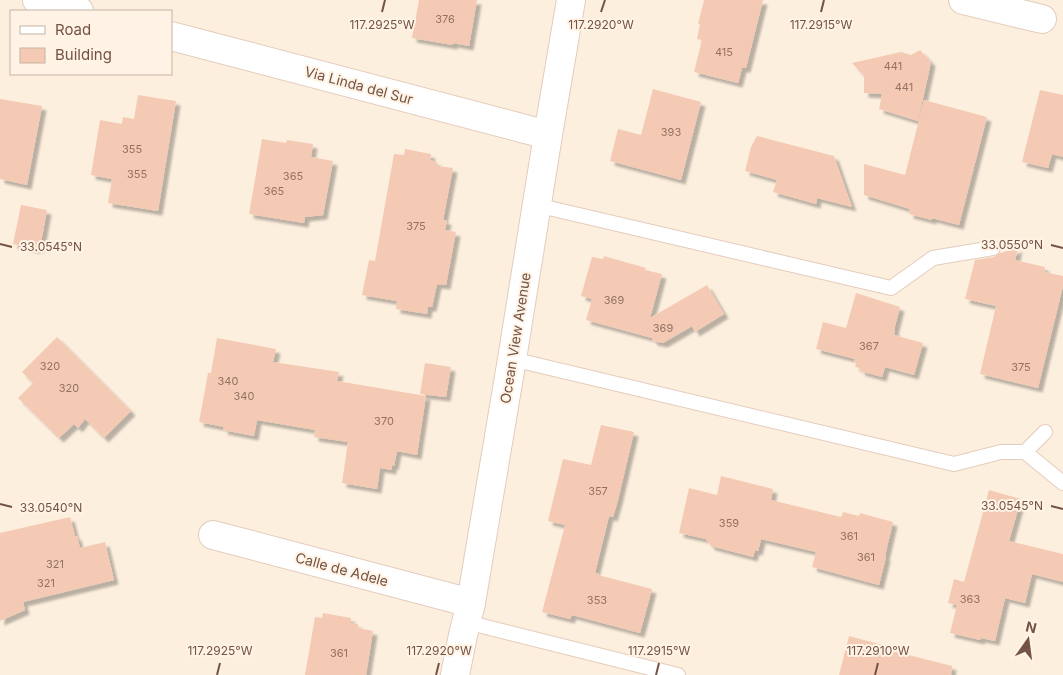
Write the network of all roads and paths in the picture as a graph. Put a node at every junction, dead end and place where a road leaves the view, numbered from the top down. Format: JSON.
{"nodes":[{"id":1,"x":37,"y":0,"type":"edge"},
{"id":2,"x":571,"y":0,"type":"edge"},
{"id":3,"x":963,"y":0,"type":"edge"},
{"id":4,"x":75,"y":10,"type":"edge"},
{"id":5,"x":1042,"y":19,"type":"dead end"},
{"id":6,"x":172,"y":36,"type":"edge"},
{"id":7,"x":548,"y":135,"type":"junction"},
{"id":8,"x":536,"y":205,"type":"junction"},
{"id":9,"x":994,"y":248,"type":"dead end"},
{"id":10,"x":512,"y":359,"type":"junction"},
{"id":11,"x":1045,"y":432,"type":"dead end"},
{"id":12,"x":1025,"y":452,"type":"junction"},
{"id":13,"x":1063,"y":483,"type":"edge"},
{"id":14,"x":213,"y":535,"type":"dead end"},
{"id":15,"x":468,"y":613,"type":"junction"},
{"id":16,"x":455,"y":675,"type":"edge"},
{"id":17,"x":678,"y":675,"type":"edge"}],
"edges":[{"from":1,"to":4,"type":"street"},
{"from":2,"to":7,"type":"street","name":"Ocean View Avenue"},
{"from":3,"to":5,"type":"street"},
{"from":6,"to":7,"type":"street","name":"Via Linda del Sur"},
{"from":7,"to":8,"type":"street","name":"Ocean View Avenue"},
{"from":8,"to":9,"type":"lane"},
{"from":8,"to":10,"type":"street","name":"Ocean View Avenue"},
{"from":10,"to":12,"type":"lane"},
{"from":10,"to":15,"type":"street","name":"Ocean View Avenue"},
{"from":11,"to":12,"type":"lane"},
{"from":12,"to":13,"type":"lane"},
{"from":14,"to":15,"type":"street","name":"Calle de Adele"},
{"from":15,"to":16,"type":"street","name":"Ocean View Avenue"},
{"from":15,"to":17,"type":"lane"}]}
